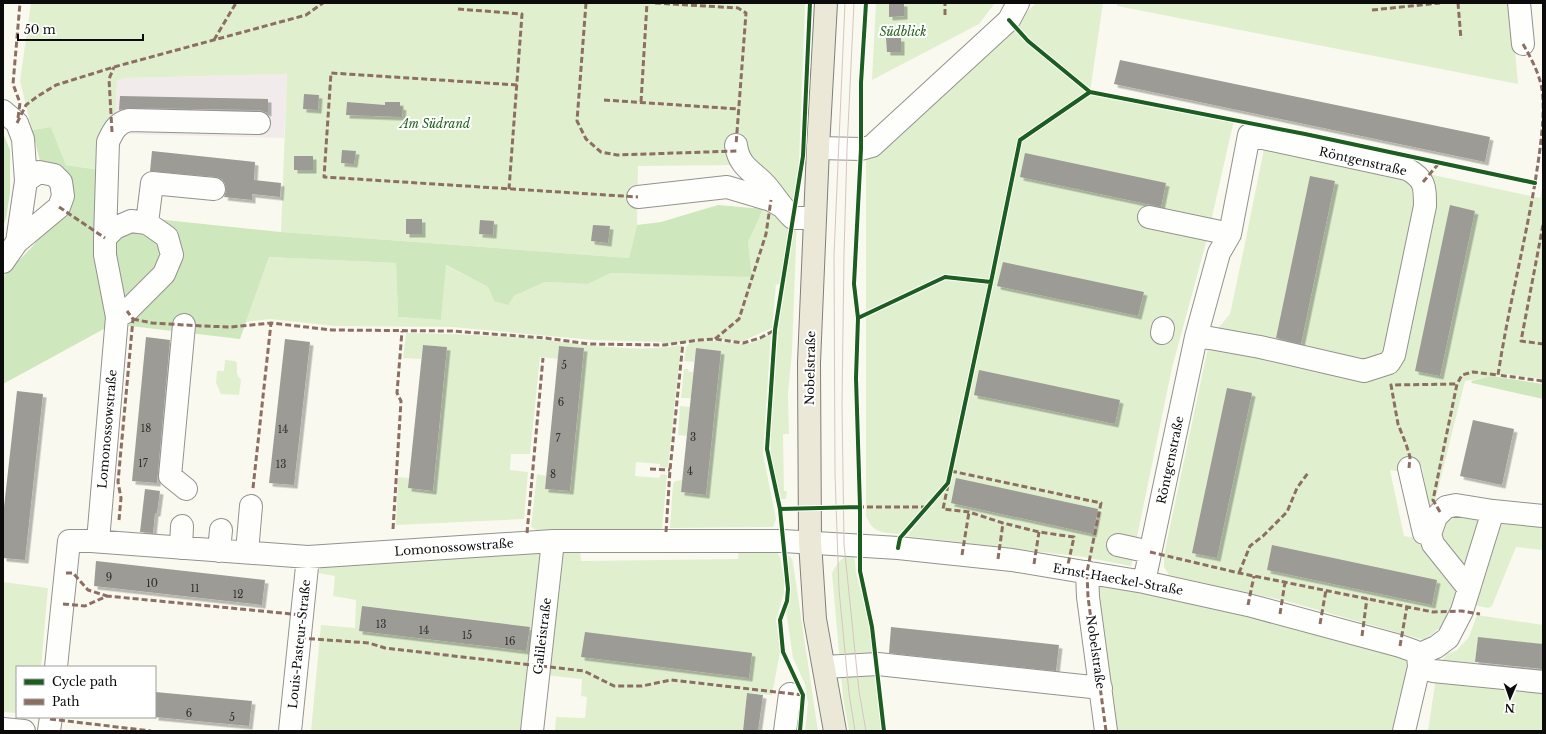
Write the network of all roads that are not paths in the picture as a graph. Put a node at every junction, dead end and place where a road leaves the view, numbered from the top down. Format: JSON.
{"nodes":[{"id":1,"x":826,"y":3,"type":"edge"},
{"id":2,"x":1018,"y":3,"type":"edge"},
{"id":3,"x":1519,"y":3,"type":"edge"},
{"id":4,"x":1523,"y":44,"type":"dead end"},
{"id":5,"x":3,"y":111,"type":"edge"},
{"id":6,"x":259,"y":123,"type":"dead end"},
{"id":7,"x":736,"y":145,"type":"dead end"},
{"id":8,"x":818,"y":148,"type":"junction"},
{"id":9,"x":26,"y":181,"type":"junction"},
{"id":10,"x":214,"y":189,"type":"dead end"},
{"id":11,"x":638,"y":197,"type":"dead end"},
{"id":12,"x":781,"y":206,"type":"junction"},
{"id":13,"x":1149,"y":217,"type":"dead end"},
{"id":14,"x":815,"y":218,"type":"junction"},
{"id":15,"x":147,"y":224,"type":"junction"},
{"id":16,"x":1230,"y":234,"type":"junction"},
{"id":17,"x":105,"y":238,"type":"junction"},
{"id":18,"x":17,"y":242,"type":"junction"},
{"id":19,"x":3,"y":262,"type":"edge"},
{"id":20,"x":117,"y":317,"type":"junction"},
{"id":21,"x":184,"y":325,"type":"dead end"},
{"id":22,"x":1196,"y":337,"type":"junction"},
{"id":23,"x":1410,"y":468,"type":"dead end"},
{"id":24,"x":186,"y":489,"type":"dead end"},
{"id":25,"x":251,"y":506,"type":"dead end"},
{"id":26,"x":1493,"y":511,"type":"junction"},
{"id":27,"x":1543,"y":516,"type":"edge"},
{"id":28,"x":1430,"y":534,"type":"junction"},
{"id":29,"x":98,"y":541,"type":"junction"},
{"id":30,"x":553,"y":541,"type":"junction"},
{"id":31,"x":810,"y":542,"type":"junction"},
{"id":32,"x":1118,"y":545,"type":"dead end"},
{"id":33,"x":247,"y":552,"type":"junction"},
{"id":34,"x":1150,"y":552,"type":"junction"},
{"id":35,"x":308,"y":557,"type":"junction"},
{"id":36,"x":1087,"y":572,"type":"junction"},
{"id":37,"x":1144,"y":582,"type":"junction"},
{"id":38,"x":1469,"y":589,"type":"junction"},
{"id":39,"x":1418,"y":661,"type":"junction"},
{"id":40,"x":56,"y":666,"type":"edge"},
{"id":41,"x":824,"y":667,"type":"junction"},
{"id":42,"x":1543,"y":682,"type":"edge"},
{"id":43,"x":1101,"y":688,"type":"junction"},
{"id":44,"x":790,"y":694,"type":"dead end"},
{"id":45,"x":51,"y":718,"type":"edge"},
{"id":46,"x":3,"y":729,"type":"edge"},
{"id":47,"x":24,"y":731,"type":"edge"},
{"id":48,"x":49,"y":731,"type":"edge"},
{"id":49,"x":290,"y":731,"type":"edge"},
{"id":50,"x":532,"y":731,"type":"edge"},
{"id":51,"x":785,"y":731,"type":"edge"},
{"id":52,"x":835,"y":731,"type":"edge"},
{"id":53,"x":1106,"y":731,"type":"edge"},
{"id":54,"x":1404,"y":731,"type":"edge"}],
"edges":[{"from":1,"to":8,"type":"main road","name":"Nobelstraße"},
{"from":2,"to":8,"type":"street"},
{"from":3,"to":4,"type":"street"},
{"from":5,"to":9,"type":"street"},
{"from":6,"to":17,"type":"street","name":"Lomonossowstraße"},
{"from":7,"to":12,"type":"street"},
{"from":8,"to":14,"type":"main road","name":"Nobelstraße"},
{"from":9,"to":18,"type":"street"},
{"from":9,"to":18,"type":"street"},
{"from":10,"to":15,"type":"street"},
{"from":11,"to":12,"type":"street"},
{"from":12,"to":14,"type":"street"},
{"from":13,"to":16,"type":"street"},
{"from":14,"to":31,"type":"main road","name":"Nobelstraße"},
{"from":15,"to":17,"type":"street"},
{"from":15,"to":20,"type":"street"},
{"from":16,"to":22,"type":"street","name":"Röntgenstraße"},
{"from":16,"to":22,"type":"street","name":"Röntgenstraße"},
{"from":17,"to":20,"type":"street","name":"Lomonossowstraße"},
{"from":18,"to":19,"type":"street"},
{"from":20,"to":29,"type":"street","name":"Lomonossowstraße"},
{"from":21,"to":24,"type":"street"},
{"from":22,"to":34,"type":"street","name":"Röntgenstraße"},
{"from":23,"to":28,"type":"street"},
{"from":25,"to":33,"type":"street"},
{"from":26,"to":27,"type":"street"},
{"from":26,"to":28,"type":"street"},
{"from":26,"to":38,"type":"street"},
{"from":28,"to":38,"type":"street"},
{"from":29,"to":33,"type":"street","name":"Lomonossowstraße"},
{"from":29,"to":40,"type":"street","name":"Lomonossowstraße"},
{"from":30,"to":31,"type":"street","name":"Lomonossowstraße"},
{"from":30,"to":35,"type":"street","name":"Lomonossowstraße"},
{"from":30,"to":50,"type":"street","name":"Galileistraße"},
{"from":31,"to":36,"type":"street","name":"Ernst-Haeckel-Straße"},
{"from":31,"to":41,"type":"main road","name":"Nobelstraße"},
{"from":32,"to":34,"type":"street"},
{"from":33,"to":35,"type":"street","name":"Lomonossowstraße"},
{"from":34,"to":37,"type":"street","name":"Röntgenstraße"},
{"from":35,"to":49,"type":"street","name":"Louis-Pasteur-Straße"},
{"from":36,"to":37,"type":"street","name":"Ernst-Haeckel-Straße"},
{"from":36,"to":43,"type":"street","name":"Nobelstraße"},
{"from":37,"to":39,"type":"street","name":"Ernst-Haeckel-Straße"},
{"from":38,"to":39,"type":"street"},
{"from":39,"to":42,"type":"street","name":"Ernst-Haeckel-Straße"},
{"from":39,"to":54,"type":"street"},
{"from":41,"to":43,"type":"street"},
{"from":41,"to":52,"type":"main road","name":"Nobelstraße"},
{"from":43,"to":53,"type":"street","name":"Nobelstraße"},
{"from":44,"to":51,"type":"street"},
{"from":45,"to":48,"type":"street"},
{"from":46,"to":47,"type":"street"}]}
